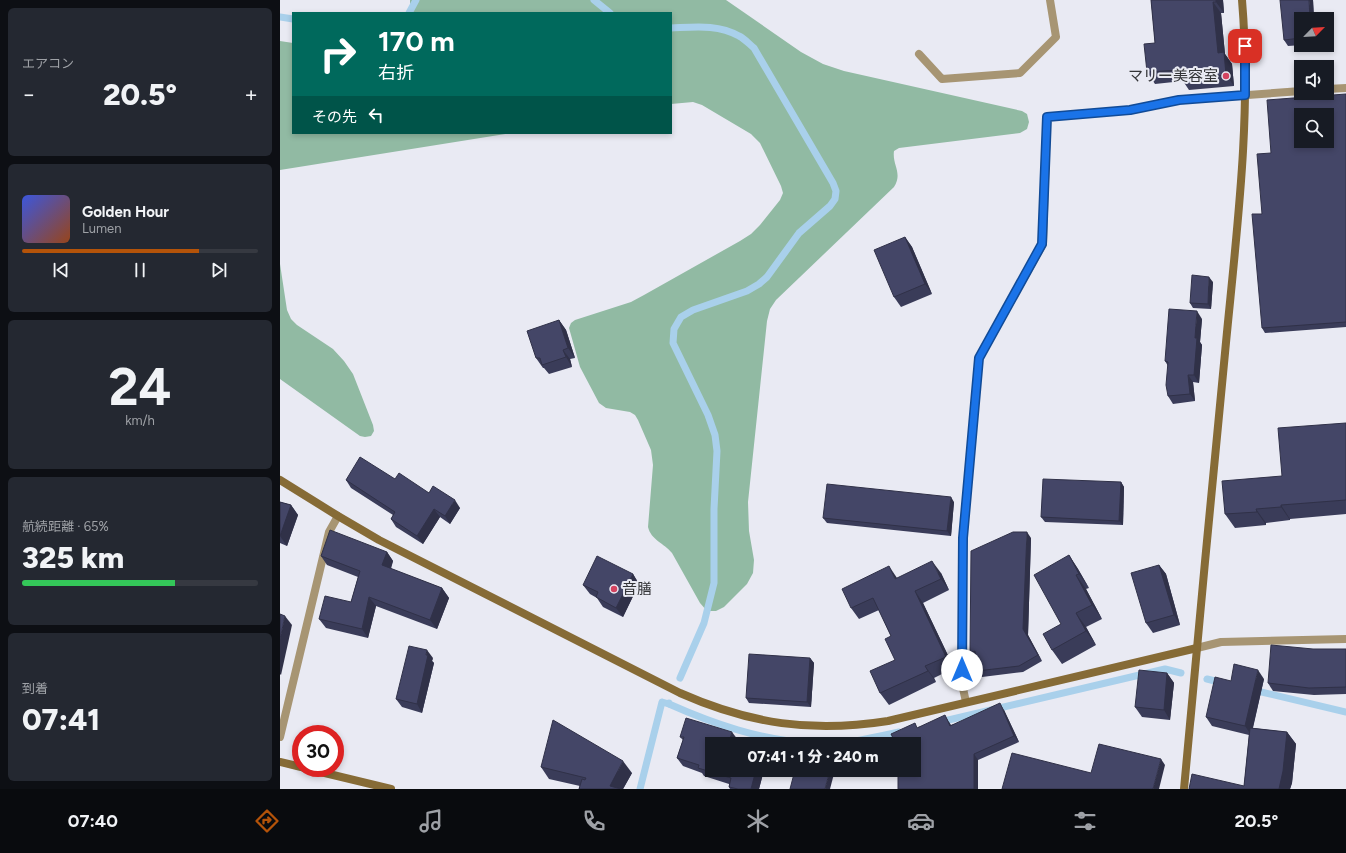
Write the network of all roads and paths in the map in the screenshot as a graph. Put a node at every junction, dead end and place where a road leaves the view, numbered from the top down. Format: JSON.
{"nodes":[{"id":1,"x":1050,"y":0,"type":"edge"},
{"id":2,"x":1242,"y":0,"type":"edge"},
{"id":3,"x":919,"y":54,"type":"dead end"},
{"id":4,"x":1346,"y":88,"type":"edge"},
{"id":5,"x":1334,"y":89,"type":"edge"},
{"id":6,"x":1294,"y":92,"type":"edge"},
{"id":7,"x":1245,"y":95,"type":"junction"},
{"id":8,"x":280,"y":480,"type":"edge"},
{"id":9,"x":338,"y":516,"type":"junction"},
{"id":10,"x":1346,"y":639,"type":"edge"},
{"id":11,"x":1197,"y":648,"type":"junction"},
{"id":12,"x":966,"y":702,"type":"junction"},
{"id":13,"x":280,"y":737,"type":"edge"},
{"id":14,"x":280,"y":762,"type":"edge"},
{"id":15,"x":292,"y":765,"type":"edge"},
{"id":16,"x":341,"y":777,"type":"edge"},
{"id":17,"x":391,"y":789,"type":"edge"},
{"id":18,"x":1184,"y":789,"type":"edge"}],
"edges":[{"from":1,"to":3,"type":"street"},
{"from":2,"to":7,"type":"street"},
{"from":4,"to":5,"type":"street"},
{"from":6,"to":7,"type":"street"},
{"from":7,"to":11,"type":"street"},
{"from":7,"to":12,"type":"street"},
{"from":8,"to":9,"type":"street"},
{"from":9,"to":12,"type":"street"},
{"from":9,"to":13,"type":"street"},
{"from":10,"to":11,"type":"street"},
{"from":11,"to":12,"type":"street"},
{"from":11,"to":18,"type":"street"},
{"from":14,"to":15,"type":"street"},
{"from":16,"to":17,"type":"street"}]}
